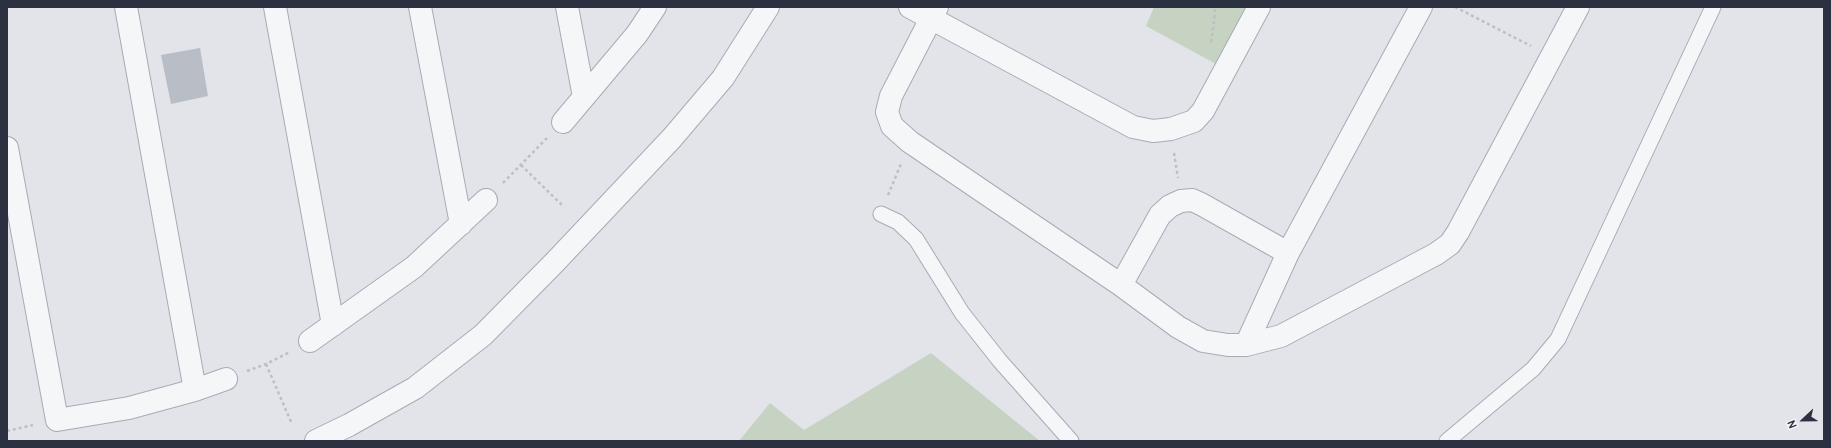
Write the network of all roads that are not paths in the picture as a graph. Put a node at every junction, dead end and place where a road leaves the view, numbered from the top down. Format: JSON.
{"nodes":[{"id":1,"x":126,"y":7,"type":"edge"},
{"id":2,"x":275,"y":7,"type":"edge"},
{"id":3,"x":420,"y":7,"type":"edge"},
{"id":4,"x":567,"y":7,"type":"edge"},
{"id":5,"x":655,"y":7,"type":"edge"},
{"id":6,"x":768,"y":7,"type":"edge"},
{"id":7,"x":910,"y":7,"type":"edge"},
{"id":8,"x":1259,"y":7,"type":"edge"},
{"id":9,"x":1421,"y":7,"type":"edge"},
{"id":10,"x":1578,"y":7,"type":"edge"},
{"id":11,"x":1713,"y":7,"type":"edge"},
{"id":12,"x":934,"y":13,"type":"edge"},
{"id":13,"x":584,"y":97,"type":"junction"},
{"id":14,"x":563,"y":122,"type":"road end"},
{"id":15,"x":7,"y":148,"type":"edge"},
{"id":16,"x":486,"y":200,"type":"road end"},
{"id":17,"x":881,"y":214,"type":"road end"},
{"id":18,"x":461,"y":224,"type":"junction"},
{"id":19,"x":1288,"y":253,"type":"junction"},
{"id":20,"x":1121,"y":285,"type":"junction"},
{"id":21,"x":333,"y":325,"type":"junction"},
{"id":22,"x":310,"y":341,"type":"road end"},
{"id":23,"x":1246,"y":345,"type":"junction"},
{"id":24,"x":226,"y":379,"type":"road end"},
{"id":25,"x":195,"y":390,"type":"junction"},
{"id":26,"x":316,"y":441,"type":"edge"},
{"id":27,"x":1071,"y":441,"type":"edge"},
{"id":28,"x":1447,"y":441,"type":"edge"}],
"edges":[{"from":1,"to":25,"type":"street"},
{"from":2,"to":21,"type":"street"},
{"from":3,"to":18,"type":"street"},
{"from":4,"to":13,"type":"street"},
{"from":5,"to":13,"type":"street"},
{"from":6,"to":26,"type":"street"},
{"from":7,"to":12,"type":"street"},
{"from":8,"to":12,"type":"street"},
{"from":9,"to":19,"type":"street"},
{"from":10,"to":23,"type":"street"},
{"from":11,"to":28,"type":"lane"},
{"from":12,"to":20,"type":"street"},
{"from":13,"to":14,"type":"street"},
{"from":15,"to":25,"type":"street"},
{"from":16,"to":18,"type":"street"},
{"from":17,"to":27,"type":"lane"},
{"from":18,"to":21,"type":"street"},
{"from":19,"to":20,"type":"street"},
{"from":19,"to":23,"type":"street"},
{"from":20,"to":23,"type":"street"},
{"from":21,"to":22,"type":"street"},
{"from":24,"to":25,"type":"street"}]}
